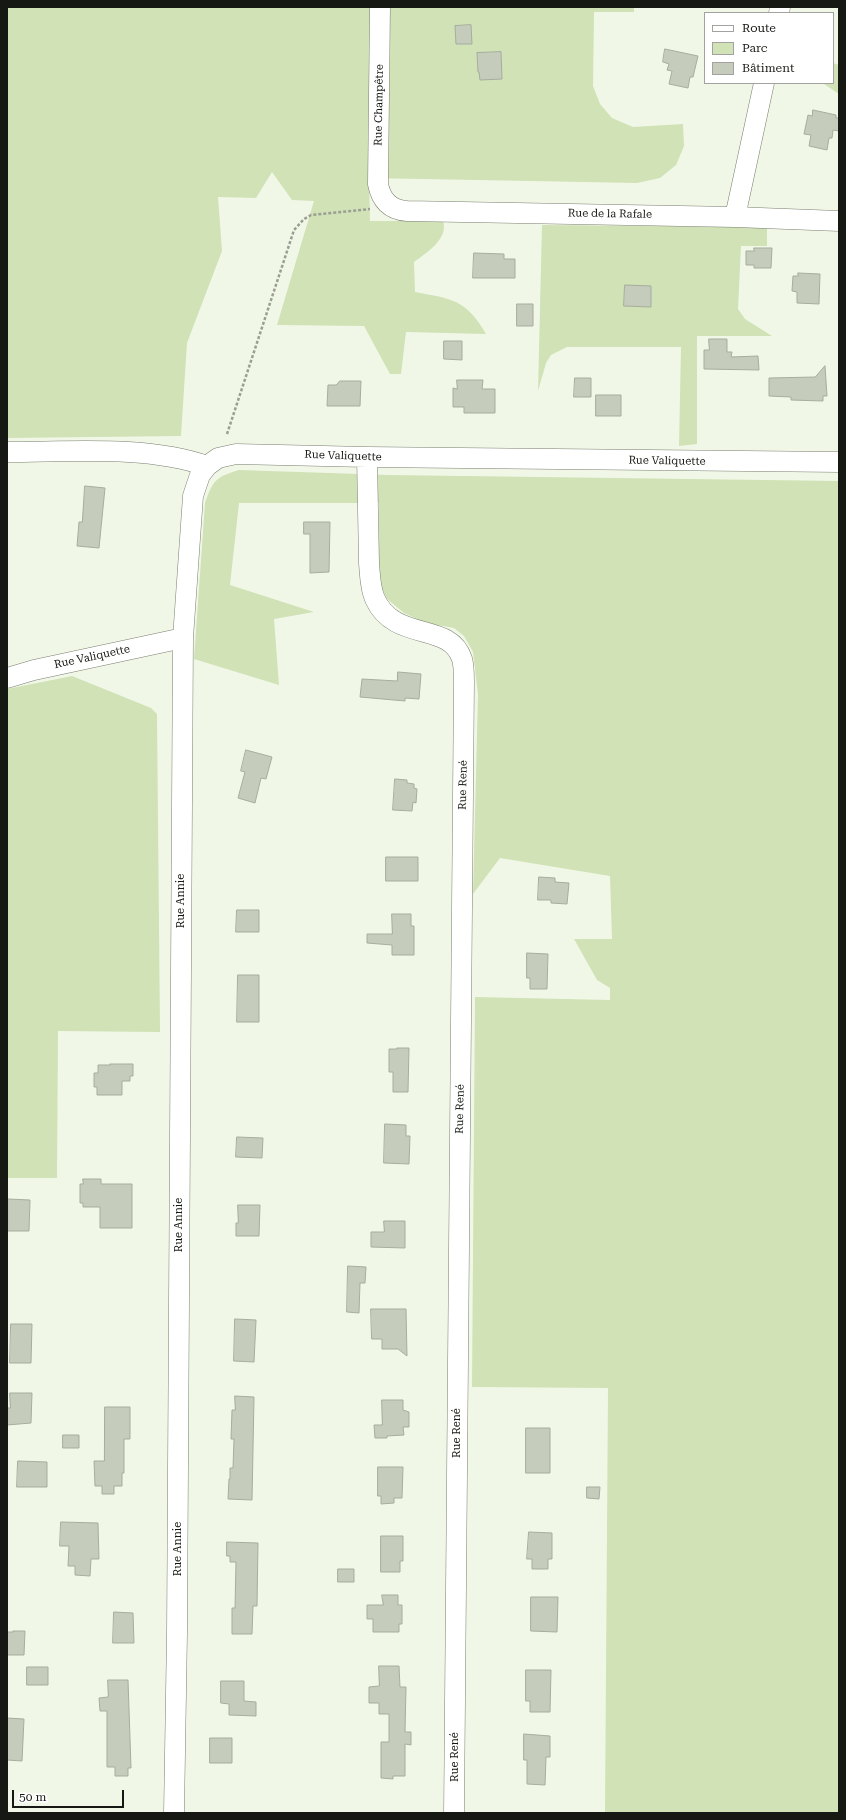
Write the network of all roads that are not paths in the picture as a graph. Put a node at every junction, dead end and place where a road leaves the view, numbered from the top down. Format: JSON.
{"nodes":[{"id":1,"x":380,"y":7,"type":"edge"},
{"id":2,"x":764,"y":84,"type":"edge"},
{"id":3,"x":385,"y":201,"type":"joint"},
{"id":4,"x":735,"y":216,"type":"junction"},
{"id":5,"x":839,"y":221,"type":"edge"},
{"id":6,"x":7,"y":452,"type":"edge"},
{"id":7,"x":367,"y":457,"type":"junction"},
{"id":8,"x":839,"y":462,"type":"edge"},
{"id":9,"x":207,"y":466,"type":"junction"},
{"id":10,"x":183,"y":638,"type":"junction"},
{"id":11,"x":7,"y":678,"type":"edge"},
{"id":12,"x":174,"y":1813,"type":"edge"},
{"id":13,"x":454,"y":1813,"type":"edge"}],
"edges":[{"from":1,"to":3,"type":"street","name":"Rue Champêtre"},
{"from":2,"to":4,"type":"street"},
{"from":3,"to":4,"type":"street","name":"Rue de la Rafale"},
{"from":4,"to":5,"type":"street","name":"Rue de la Rafale"},
{"from":6,"to":9,"type":"street"},
{"from":7,"to":8,"type":"street","name":"Rue Valiquette"},
{"from":7,"to":9,"type":"street","name":"Rue Valiquette"},
{"from":7,"to":13,"type":"street","name":"Rue René"},
{"from":9,"to":10,"type":"street"},
{"from":10,"to":11,"type":"street","name":"Rue Valiquette"},
{"from":10,"to":12,"type":"street","name":"Rue Annie"}]}
